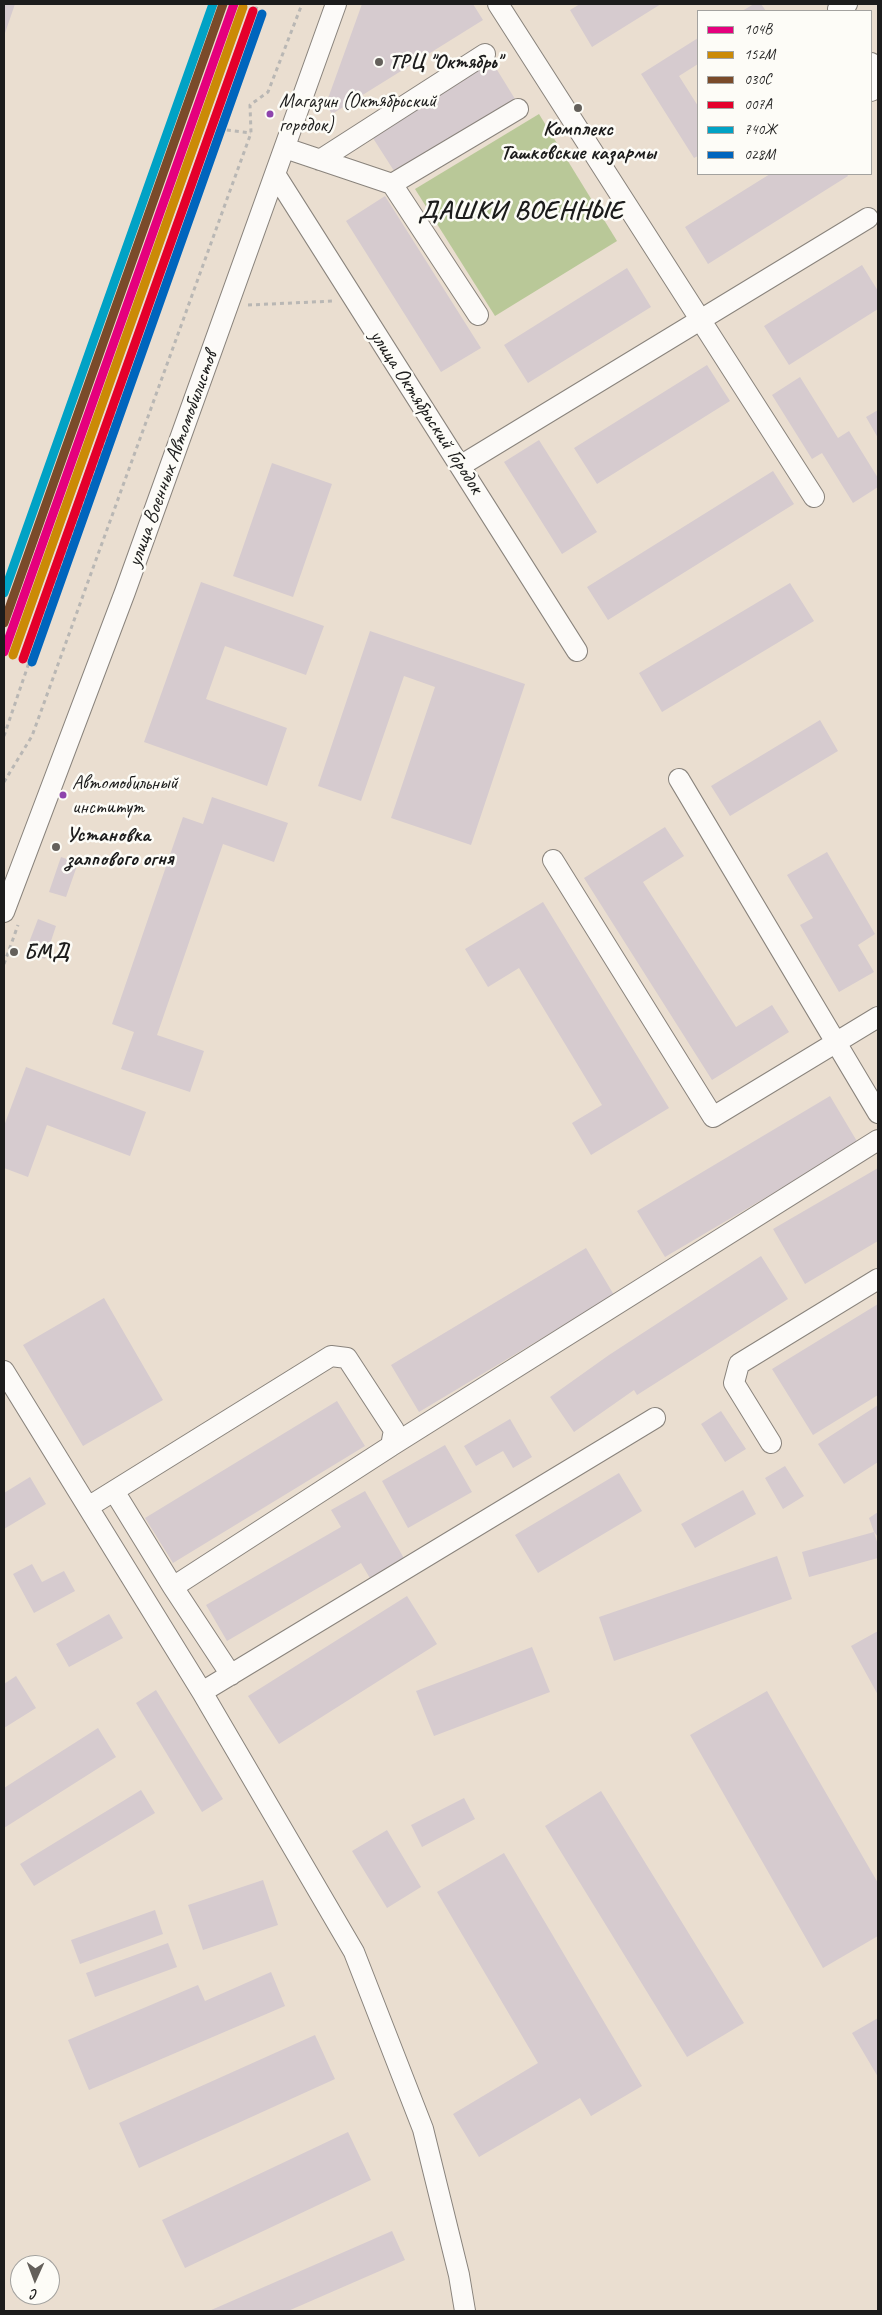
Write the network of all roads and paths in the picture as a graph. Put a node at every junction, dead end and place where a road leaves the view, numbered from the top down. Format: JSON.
{"nodes":[{"id":1,"x":258,"y":4,"type":"edge"},
{"id":2,"x":302,"y":4,"type":"edge"},
{"id":3,"x":336,"y":4,"type":"edge"},
{"id":4,"x":503,"y":5,"type":"edge"},
{"id":5,"x":485,"y":54,"type":"dead end"},
{"id":6,"x":518,"y":109,"type":"dead end"},
{"id":7,"x":211,"y":128,"type":"junction"},
{"id":8,"x":251,"y":133,"type":"junction"},
{"id":9,"x":285,"y":148,"type":"junction"},
{"id":10,"x":320,"y":160,"type":"junction"},
{"id":11,"x":275,"y":174,"type":"junction"},
{"id":12,"x":392,"y":184,"type":"junction"},
{"id":13,"x":868,"y":218,"type":"dead end"},
{"id":14,"x":334,"y":293,"type":"dead end"},
{"id":15,"x":340,"y":301,"type":"dead end"},
{"id":16,"x":478,"y":315,"type":"dead end"},
{"id":17,"x":700,"y":319,"type":"junction"},
{"id":18,"x":460,"y":466,"type":"junction"},
{"id":19,"x":814,"y":497,"type":"dead end"},
{"id":20,"x":577,"y":651,"type":"dead end"},
{"id":21,"x":4,"y":736,"type":"edge"},
{"id":22,"x":679,"y":779,"type":"dead end"},
{"id":23,"x":4,"y":782,"type":"edge"},
{"id":24,"x":553,"y":860,"type":"dead end"},
{"id":25,"x":4,"y":912,"type":"edge"},
{"id":26,"x":878,"y":1017,"type":"edge"},
{"id":27,"x":836,"y":1043,"type":"junction"},
{"id":28,"x":878,"y":1113,"type":"edge"},
{"id":29,"x":878,"y":1140,"type":"edge"},
{"id":30,"x":878,"y":1279,"type":"edge"},
{"id":31,"x":4,"y":1371,"type":"edge"},
{"id":32,"x":655,"y":1418,"type":"dead end"},
{"id":33,"x":771,"y":1443,"type":"dead end"},
{"id":34,"x":391,"y":1446,"type":"junction"},
{"id":35,"x":114,"y":1492,"type":"junction"},
{"id":36,"x":88,"y":1507,"type":"junction"},
{"id":37,"x":173,"y":1587,"type":"junction"},
{"id":38,"x":231,"y":1675,"type":"junction"},
{"id":39,"x":202,"y":1692,"type":"junction"},
{"id":40,"x":465,"y":2311,"type":"edge"}],
"edges":[{"from":1,"to":7,"type":"path"},
{"from":2,"to":8,"type":"path"},
{"from":3,"to":9,"type":"street","name":"улица Военных Автомобилистов"},
{"from":4,"to":17,"type":"street"},
{"from":5,"to":10,"type":"street"},
{"from":6,"to":12,"type":"street"},
{"from":7,"to":8,"type":"path"},
{"from":7,"to":21,"type":"path"},
{"from":8,"to":23,"type":"path"},
{"from":9,"to":10,"type":"street"},
{"from":9,"to":11,"type":"street","name":"улица Военных Автомобилистов"},
{"from":10,"to":12,"type":"street"},
{"from":11,"to":18,"type":"street","name":"улица Октябрьский Городок"},
{"from":11,"to":25,"type":"street","name":"улица Военных Автомобилистов"},
{"from":12,"to":16,"type":"street"},
{"from":13,"to":17,"type":"street"},
{"from":14,"to":15,"type":"path"},
{"from":17,"to":18,"type":"street"},
{"from":17,"to":19,"type":"street"},
{"from":18,"to":20,"type":"street","name":"улица Октябрьский Городок"},
{"from":22,"to":27,"type":"street"},
{"from":24,"to":27,"type":"street"},
{"from":26,"to":27,"type":"street"},
{"from":27,"to":28,"type":"street"},
{"from":29,"to":34,"type":"street"},
{"from":30,"to":33,"type":"street"},
{"from":31,"to":36,"type":"street"},
{"from":32,"to":38,"type":"street"},
{"from":34,"to":35,"type":"street"},
{"from":34,"to":37,"type":"street"},
{"from":35,"to":36,"type":"street"},
{"from":35,"to":37,"type":"street"},
{"from":36,"to":39,"type":"street"},
{"from":37,"to":38,"type":"street"},
{"from":38,"to":39,"type":"street"},
{"from":39,"to":40,"type":"street"}]}
